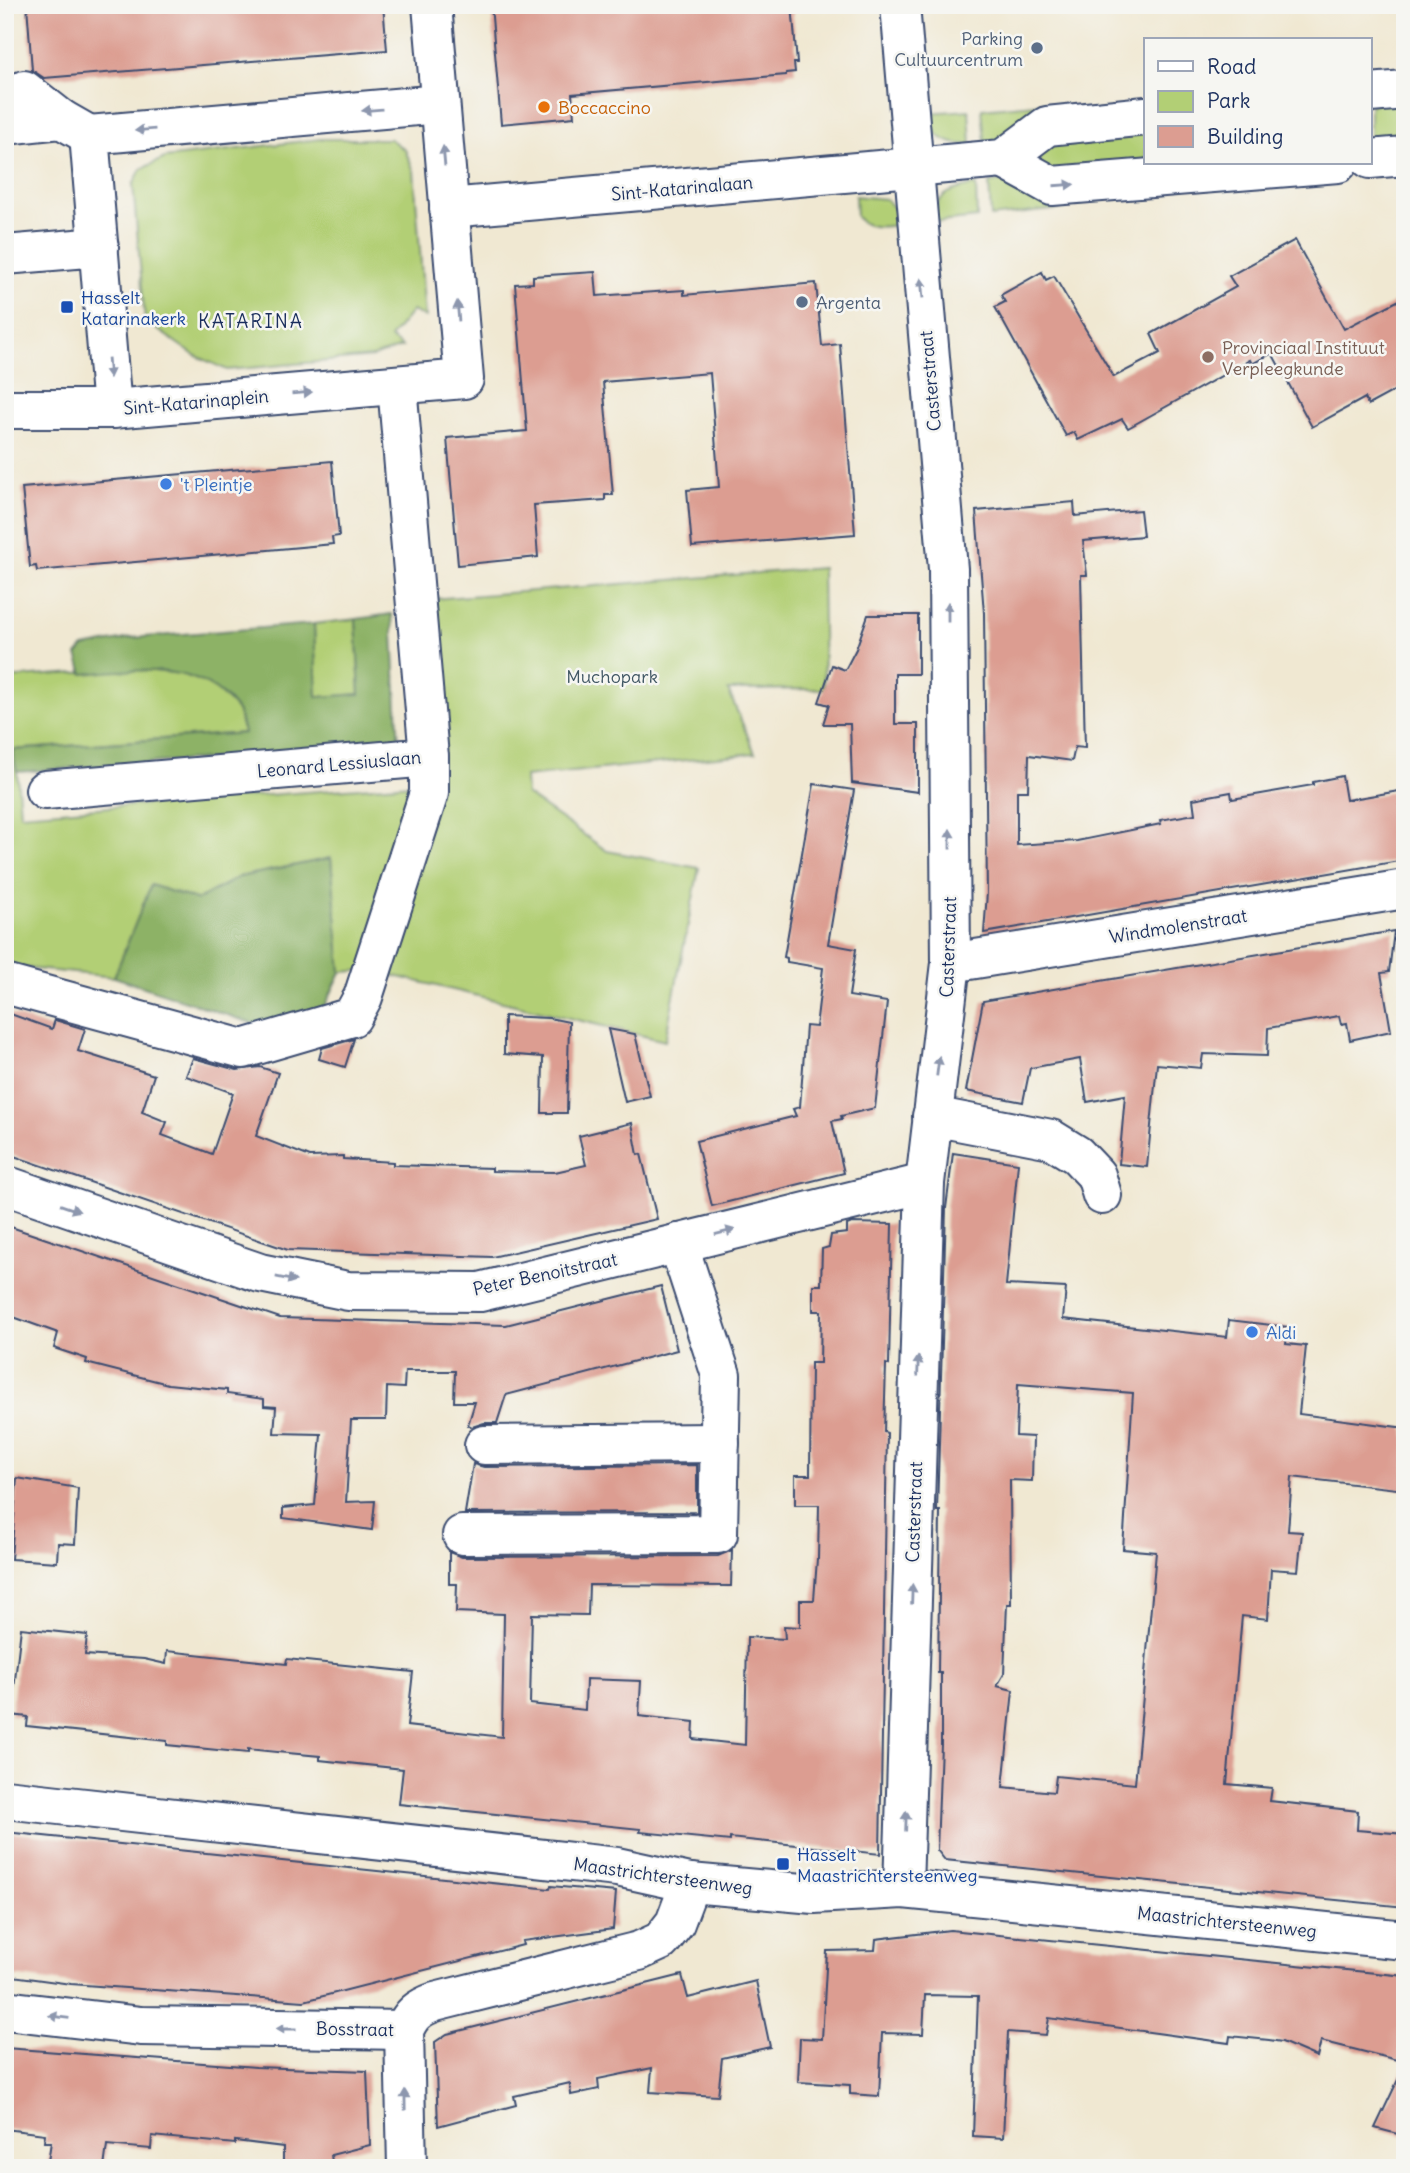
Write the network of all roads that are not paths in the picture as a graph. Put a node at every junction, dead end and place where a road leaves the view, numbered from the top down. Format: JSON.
{"nodes":[{"id":1,"x":432,"y":5,"type":"edge"},
{"id":2,"x":900,"y":5,"type":"edge"},
{"id":3,"x":24,"y":90,"type":"dead end"},
{"id":4,"x":1405,"y":90,"type":"edge"},
{"id":5,"x":1372,"y":93,"type":"edge"},
{"id":6,"x":440,"y":104,"type":"junction"},
{"id":7,"x":1144,"y":116,"type":"edge"},
{"id":8,"x":5,"y":125,"type":"edge"},
{"id":9,"x":75,"y":127,"type":"junction"},
{"id":10,"x":1405,"y":156,"type":"edge"},
{"id":11,"x":1003,"y":159,"type":"junction"},
{"id":12,"x":1372,"y":159,"type":"edge"},
{"id":13,"x":1317,"y":164,"type":"edge"},
{"id":14,"x":915,"y":167,"type":"junction"},
{"id":15,"x":449,"y":208,"type":"junction"},
{"id":16,"x":99,"y":247,"type":"junction"},
{"id":17,"x":5,"y":255,"type":"edge"},
{"id":18,"x":397,"y":385,"type":"junction"},
{"id":19,"x":5,"y":409,"type":"edge"},
{"id":20,"x":112,"y":410,"type":"junction"},
{"id":21,"x":429,"y":757,"type":"junction"},
{"id":22,"x":45,"y":790,"type":"dead end"},
{"id":23,"x":1405,"y":889,"type":"edge"},
{"id":24,"x":951,"y":963,"type":"junction"},
{"id":25,"x":5,"y":984,"type":"edge"},
{"id":26,"x":932,"y":1116,"type":"junction"},
{"id":27,"x":925,"y":1183,"type":"junction"},
{"id":28,"x":5,"y":1185,"type":"edge"},
{"id":29,"x":1102,"y":1195,"type":"dead end"},
{"id":30,"x":678,"y":1243,"type":"junction"},
{"id":31,"x":720,"y":1443,"type":"junction"},
{"id":32,"x":484,"y":1445,"type":"dead end"},
{"id":33,"x":462,"y":1535,"type":"dead end"},
{"id":34,"x":5,"y":1799,"type":"edge"},
{"id":35,"x":690,"y":1883,"type":"junction"},
{"id":36,"x":903,"y":1889,"type":"junction"},
{"id":37,"x":1405,"y":1940,"type":"edge"},
{"id":38,"x":5,"y":2010,"type":"edge"},
{"id":39,"x":404,"y":2030,"type":"junction"},
{"id":40,"x":407,"y":2168,"type":"edge"}],
"edges":[{"from":1,"to":6,"type":"street","name":"Sint-Katarinaplein"},
{"from":2,"to":14,"type":"street","name":"Casterstraat"},
{"from":3,"to":9,"type":"street"},
{"from":4,"to":5,"type":"street"},
{"from":6,"to":9,"type":"street","one_way":true},
{"from":15,"to":6,"type":"street","name":"Sint-Katarinaplein","one_way":true},
{"from":7,"to":11,"type":"street"},
{"from":8,"to":9,"type":"street"},
{"from":9,"to":16,"type":"street","name":"Sint-Katarinaplein"},
{"from":10,"to":12,"type":"street"},
{"from":11,"to":13,"type":"street","one_way":true},
{"from":11,"to":14,"type":"street","name":"Sint-Katarinalaan"},
{"from":14,"to":15,"type":"street","name":"Sint-Katarinalaan"},
{"from":24,"to":14,"type":"street","name":"Casterstraat","one_way":true},
{"from":18,"to":15,"type":"street","name":"Sint-Katarinaplein","one_way":true},
{"from":16,"to":17,"type":"street"},
{"from":16,"to":20,"type":"street","name":"Sint-Katarinaplein","one_way":true},
{"from":20,"to":18,"type":"street","name":"Sint-Katarinaplein","one_way":true},
{"from":18,"to":21,"type":"street","name":"Leonard Lessiuslaan"},
{"from":19,"to":20,"type":"street"},
{"from":21,"to":22,"type":"street","name":"Leonard Lessiuslaan"},
{"from":21,"to":25,"type":"street"},
{"from":23,"to":24,"type":"street","name":"Windmolenstraat"},
{"from":26,"to":24,"type":"street","name":"Casterstraat","one_way":true},
{"from":26,"to":27,"type":"street","name":"Casterstraat"},
{"from":26,"to":29,"type":"street"},
{"from":30,"to":27,"type":"street","name":"Peter Benoitstraat","one_way":true},
{"from":36,"to":27,"type":"street","name":"Casterstraat","one_way":true},
{"from":28,"to":30,"type":"street","name":"Peter Benoitstraat","one_way":true},
{"from":30,"to":31,"type":"street"},
{"from":31,"to":32,"type":"street"},
{"from":31,"to":33,"type":"street"},
{"from":34,"to":35,"type":"street","name":"Maastrichtersteenweg"},
{"from":35,"to":36,"type":"street","name":"Maastrichtersteenweg"},
{"from":35,"to":39,"type":"street","name":"Bosstraat"},
{"from":36,"to":37,"type":"street","name":"Maastrichtersteenweg"},
{"from":39,"to":38,"type":"street","name":"Bosstraat","one_way":true},
{"from":40,"to":39,"type":"street","one_way":true}]}
